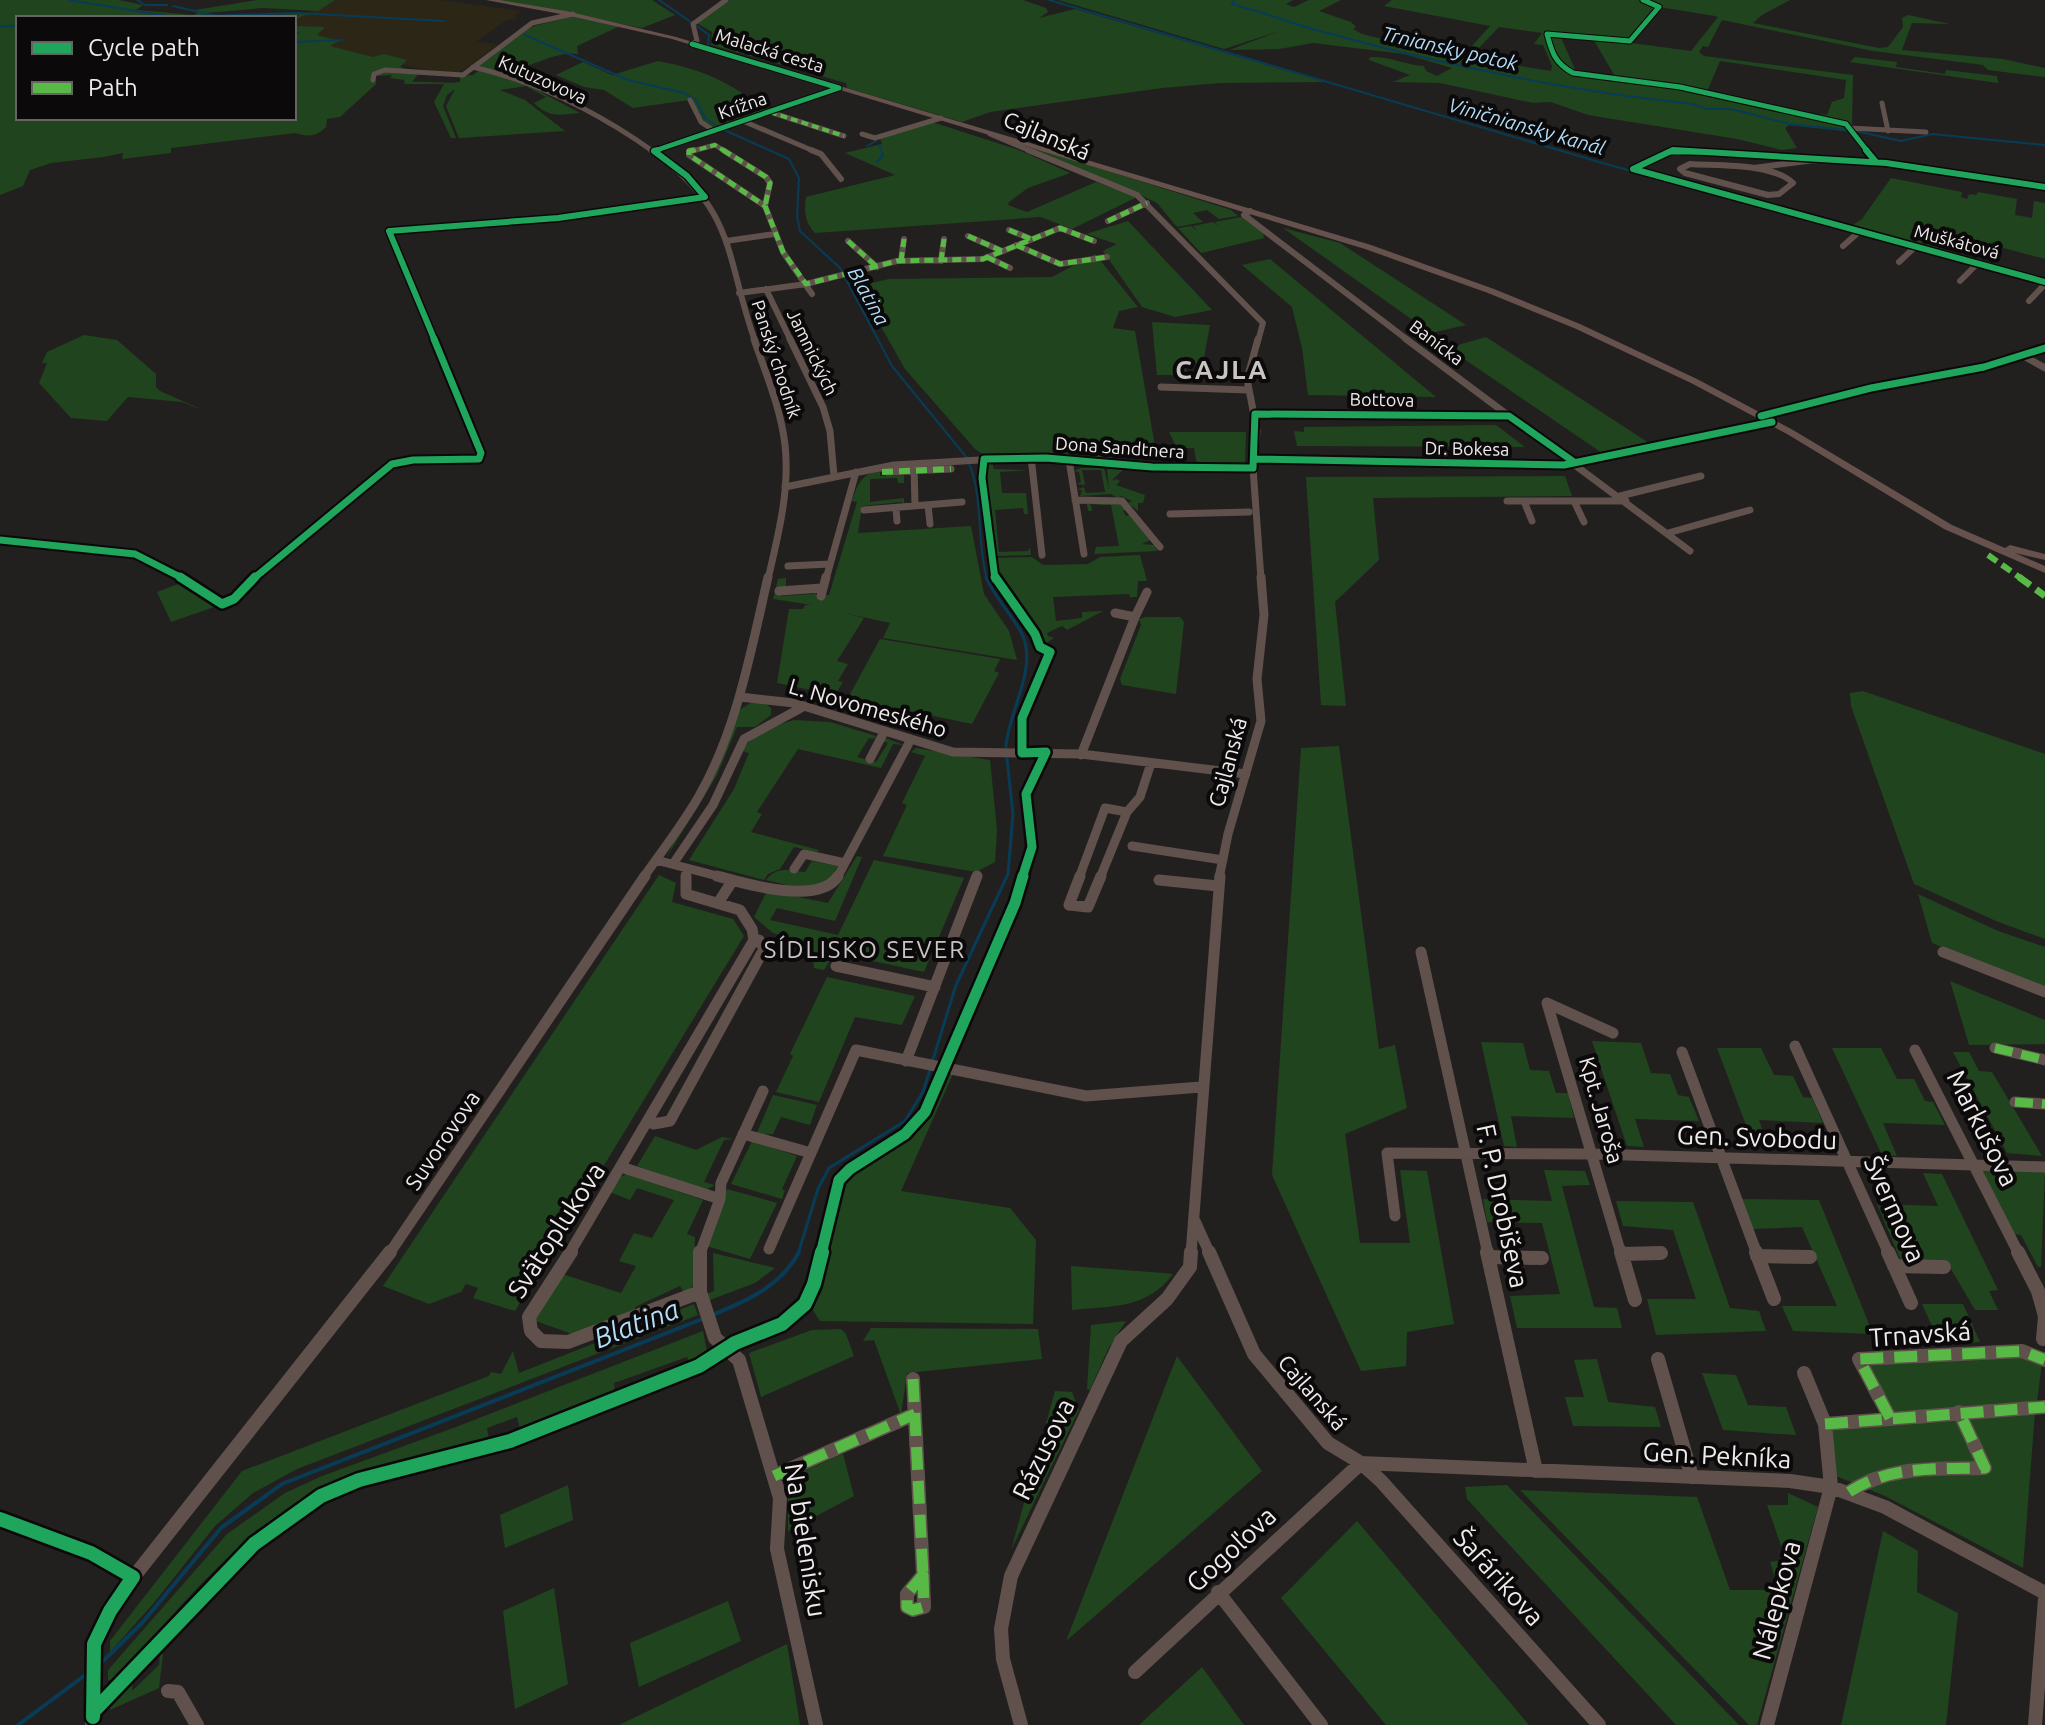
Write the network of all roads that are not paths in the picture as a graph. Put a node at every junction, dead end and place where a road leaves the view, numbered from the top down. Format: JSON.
{"nodes":[{"id":1,"x":489,"y":0,"type":"edge"},
{"id":2,"x":726,"y":0,"type":"edge"},
{"id":3,"x":573,"y":14,"type":"junction"},
{"id":4,"x":692,"y":44,"type":"junction"},
{"id":5,"x":473,"y":67,"type":"junction"},
{"id":6,"x":373,"y":80,"type":"dead end"},
{"id":7,"x":839,"y":88,"type":"junction"},
{"id":8,"x":690,"y":100,"type":"dead end"},
{"id":9,"x":1882,"y":103,"type":"dead end"},
{"id":10,"x":770,"y":112,"type":"junction"},
{"id":11,"x":941,"y":118,"type":"junction"},
{"id":12,"x":743,"y":121,"type":"junction"},
{"id":13,"x":715,"y":131,"type":"junction"},
{"id":14,"x":1888,"y":131,"type":"junction"},
{"id":15,"x":1926,"y":132,"type":"dead end"},
{"id":16,"x":862,"y":134,"type":"dead end"},
{"id":17,"x":844,"y":136,"type":"dead end"},
{"id":18,"x":1023,"y":146,"type":"junction"},
{"id":19,"x":654,"y":151,"type":"junction"},
{"id":20,"x":1876,"y":162,"type":"junction"},
{"id":21,"x":1754,"y":168,"type":"junction"},
{"id":22,"x":841,"y":179,"type":"dead end"},
{"id":23,"x":2045,"y":185,"type":"edge"},
{"id":24,"x":766,"y":198,"type":"junction"},
{"id":25,"x":753,"y":199,"type":"junction"},
{"id":26,"x":1147,"y":203,"type":"junction"},
{"id":27,"x":765,"y":206,"type":"junction"},
{"id":28,"x":1247,"y":213,"type":"junction"},
{"id":29,"x":1108,"y":221,"type":"dead end"},
{"id":30,"x":1049,"y":223,"type":"dead end"},
{"id":31,"x":1060,"y":228,"type":"junction"},
{"id":32,"x":1009,"y":230,"type":"dead end"},
{"id":33,"x":774,"y":234,"type":"junction"},
{"id":34,"x":968,"y":236,"type":"dead end"},
{"id":35,"x":904,"y":239,"type":"dead end"},
{"id":36,"x":944,"y":239,"type":"dead end"},
{"id":37,"x":1031,"y":239,"type":"junction"},
{"id":38,"x":726,"y":241,"type":"junction"},
{"id":39,"x":848,"y":241,"type":"dead end"},
{"id":40,"x":1094,"y":241,"type":"dead end"},
{"id":41,"x":1016,"y":245,"type":"junction"},
{"id":42,"x":1843,"y":246,"type":"dead end"},
{"id":43,"x":1916,"y":246,"type":"junction"},
{"id":44,"x":1002,"y":251,"type":"junction"},
{"id":45,"x":987,"y":257,"type":"junction"},
{"id":46,"x":1107,"y":257,"type":"dead end"},
{"id":47,"x":901,"y":261,"type":"junction"},
{"id":48,"x":941,"y":261,"type":"junction"},
{"id":49,"x":1899,"y":262,"type":"dead end"},
{"id":50,"x":1977,"y":264,"type":"junction"},
{"id":51,"x":877,"y":268,"type":"junction"},
{"id":52,"x":1010,"y":268,"type":"dead end"},
{"id":53,"x":1960,"y":281,"type":"dead end"},
{"id":54,"x":2045,"y":283,"type":"edge"},
{"id":55,"x":806,"y":284,"type":"junction"},
{"id":56,"x":766,"y":289,"type":"junction"},
{"id":57,"x":739,"y":293,"type":"junction"},
{"id":58,"x":812,"y":294,"type":"dead end"},
{"id":59,"x":2029,"y":301,"type":"dead end"},
{"id":60,"x":2020,"y":354,"type":"dead end"},
{"id":61,"x":2045,"y":368,"type":"edge"},
{"id":62,"x":1161,"y":387,"type":"dead end"},
{"id":63,"x":1248,"y":390,"type":"junction"},
{"id":64,"x":1255,"y":414,"type":"junction"},
{"id":65,"x":1509,"y":416,"type":"junction"},
{"id":66,"x":1772,"y":422,"type":"junction"},
{"id":67,"x":1031,"y":457,"type":"junction"},
{"id":68,"x":1069,"y":460,"type":"junction"},
{"id":69,"x":1574,"y":462,"type":"junction"},
{"id":70,"x":1254,"y":464,"type":"junction"},
{"id":71,"x":914,"y":467,"type":"junction"},
{"id":72,"x":951,"y":469,"type":"dead end"},
{"id":73,"x":856,"y":472,"type":"junction"},
{"id":74,"x":882,"y":472,"type":"dead end"},
{"id":75,"x":834,"y":476,"type":"junction"},
{"id":76,"x":1701,"y":476,"type":"dead end"},
{"id":77,"x":785,"y":487,"type":"junction"},
{"id":78,"x":1623,"y":498,"type":"junction"},
{"id":79,"x":1075,"y":500,"type":"junction"},
{"id":80,"x":1507,"y":501,"type":"dead end"},
{"id":81,"x":1524,"y":501,"type":"junction"},
{"id":82,"x":1574,"y":501,"type":"junction"},
{"id":83,"x":962,"y":502,"type":"dead end"},
{"id":84,"x":928,"y":505,"type":"junction"},
{"id":85,"x":915,"y":506,"type":"junction"},
{"id":86,"x":896,"y":508,"type":"junction"},
{"id":87,"x":864,"y":510,"type":"dead end"},
{"id":88,"x":1750,"y":510,"type":"dead end"},
{"id":89,"x":1249,"y":512,"type":"dead end"},
{"id":90,"x":1170,"y":514,"type":"dead end"},
{"id":91,"x":897,"y":521,"type":"dead end"},
{"id":92,"x":1532,"y":521,"type":"dead end"},
{"id":93,"x":1584,"y":522,"type":"dead end"},
{"id":94,"x":930,"y":524,"type":"dead end"},
{"id":95,"x":1668,"y":533,"type":"junction"},
{"id":96,"x":1961,"y":533,"type":"junction"},
{"id":97,"x":1160,"y":547,"type":"dead end"},
{"id":98,"x":1690,"y":551,"type":"dead end"},
{"id":99,"x":1084,"y":554,"type":"dead end"},
{"id":100,"x":1042,"y":555,"type":"dead end"},
{"id":101,"x":2045,"y":557,"type":"edge"},
{"id":102,"x":830,"y":564,"type":"junction"},
{"id":103,"x":788,"y":566,"type":"dead end"},
{"id":104,"x":2045,"y":570,"type":"edge"},
{"id":105,"x":779,"y":591,"type":"dead end"},
{"id":106,"x":1147,"y":592,"type":"dead end"},
{"id":107,"x":1115,"y":613,"type":"dead end"},
{"id":108,"x":1135,"y":617,"type":"junction"},
{"id":109,"x":740,"y":697,"type":"junction"},
{"id":110,"x":802,"y":708,"type":"junction"},
{"id":111,"x":884,"y":732,"type":"junction"},
{"id":112,"x":910,"y":741,"type":"junction"},
{"id":113,"x":1081,"y":755,"type":"junction"},
{"id":114,"x":870,"y":759,"type":"dead end"},
{"id":115,"x":1151,"y":763,"type":"junction"},
{"id":116,"x":1246,"y":774,"type":"junction"},
{"id":117,"x":1127,"y":812,"type":"junction"},
{"id":118,"x":1132,"y":846,"type":"dead end"},
{"id":119,"x":656,"y":860,"type":"junction"},
{"id":120,"x":1223,"y":860,"type":"junction"},
{"id":121,"x":845,"y":863,"type":"junction"},
{"id":122,"x":673,"y":864,"type":"junction"},
{"id":123,"x":686,"y":868,"type":"junction"},
{"id":124,"x":794,"y":869,"type":"dead end"},
{"id":125,"x":977,"y":876,"type":"dead end"},
{"id":126,"x":733,"y":880,"type":"junction"},
{"id":127,"x":1159,"y":880,"type":"dead end"},
{"id":128,"x":1218,"y":886,"type":"junction"},
{"id":129,"x":718,"y":903,"type":"junction"},
{"id":130,"x":754,"y":940,"type":"junction"},
{"id":131,"x":1421,"y":952,"type":"dead end"},
{"id":132,"x":1943,"y":952,"type":"dead end"},
{"id":133,"x":836,"y":966,"type":"dead end"},
{"id":134,"x":935,"y":987,"type":"junction"},
{"id":135,"x":2045,"y":992,"type":"edge"},
{"id":136,"x":1613,"y":1033,"type":"dead end"},
{"id":137,"x":1795,"y":1046,"type":"dead end"},
{"id":138,"x":1995,"y":1048,"type":"dead end"},
{"id":139,"x":1915,"y":1050,"type":"dead end"},
{"id":140,"x":1682,"y":1052,"type":"dead end"},
{"id":141,"x":2045,"y":1060,"type":"edge"},
{"id":142,"x":906,"y":1061,"type":"junction"},
{"id":143,"x":1201,"y":1087,"type":"junction"},
{"id":144,"x":763,"y":1091,"type":"dead end"},
{"id":145,"x":2015,"y":1102,"type":"dead end"},
{"id":146,"x":2045,"y":1104,"type":"edge"},
{"id":147,"x":649,"y":1118,"type":"junction"},
{"id":148,"x":743,"y":1134,"type":"junction"},
{"id":149,"x":811,"y":1153,"type":"junction"},
{"id":150,"x":1467,"y":1153,"type":"junction"},
{"id":151,"x":1592,"y":1154,"type":"junction"},
{"id":152,"x":1720,"y":1158,"type":"junction"},
{"id":153,"x":1849,"y":1162,"type":"junction"},
{"id":154,"x":621,"y":1167,"type":"junction"},
{"id":155,"x":1976,"y":1167,"type":"junction"},
{"id":156,"x":2045,"y":1167,"type":"edge"},
{"id":157,"x":720,"y":1199,"type":"junction"},
{"id":158,"x":1395,"y":1216,"type":"dead end"},
{"id":159,"x":1194,"y":1218,"type":"junction"},
{"id":160,"x":769,"y":1249,"type":"dead end"},
{"id":161,"x":1661,"y":1253,"type":"dead end"},
{"id":162,"x":1622,"y":1254,"type":"junction"},
{"id":163,"x":1757,"y":1256,"type":"junction"},
{"id":164,"x":1489,"y":1257,"type":"junction"},
{"id":165,"x":1810,"y":1257,"type":"dead end"},
{"id":166,"x":1542,"y":1258,"type":"dead end"},
{"id":167,"x":1894,"y":1266,"type":"junction"},
{"id":168,"x":1944,"y":1267,"type":"dead end"},
{"id":169,"x":702,"y":1298,"type":"junction"},
{"id":170,"x":1774,"y":1299,"type":"dead end"},
{"id":171,"x":1635,"y":1300,"type":"dead end"},
{"id":172,"x":1911,"y":1303,"type":"dead end"},
{"id":173,"x":2045,"y":1317,"type":"edge"},
{"id":174,"x":771,"y":1329,"type":"dead end"},
{"id":175,"x":2043,"y":1339,"type":"edge"},
{"id":176,"x":726,"y":1349,"type":"junction"},
{"id":177,"x":1658,"y":1359,"type":"dead end"},
{"id":178,"x":2045,"y":1360,"type":"edge"},
{"id":179,"x":1804,"y":1373,"type":"dead end"},
{"id":180,"x":913,"y":1379,"type":"dead end"},
{"id":181,"x":2045,"y":1407,"type":"edge"},
{"id":182,"x":1959,"y":1412,"type":"junction"},
{"id":183,"x":915,"y":1414,"type":"junction"},
{"id":184,"x":1890,"y":1418,"type":"junction"},
{"id":185,"x":1825,"y":1424,"type":"junction"},
{"id":186,"x":1361,"y":1463,"type":"junction"},
{"id":187,"x":1536,"y":1471,"type":"junction"},
{"id":188,"x":774,"y":1476,"type":"junction"},
{"id":189,"x":1692,"y":1477,"type":"junction"},
{"id":190,"x":1831,"y":1487,"type":"junction"},
{"id":191,"x":1849,"y":1492,"type":"junction"},
{"id":192,"x":923,"y":1575,"type":"dead end"},
{"id":193,"x":1218,"y":1592,"type":"junction"},
{"id":194,"x":2045,"y":1596,"type":"edge"},
{"id":195,"x":1135,"y":1672,"type":"dead end"},
{"id":196,"x":168,"y":1691,"type":"dead end"},
{"id":197,"x":92,"y":1725,"type":"edge"},
{"id":198,"x":197,"y":1725,"type":"edge"},
{"id":199,"x":816,"y":1725,"type":"edge"},
{"id":200,"x":1021,"y":1725,"type":"edge"},
{"id":201,"x":1321,"y":1725,"type":"edge"},
{"id":202,"x":1599,"y":1725,"type":"edge"},
{"id":203,"x":1767,"y":1725,"type":"edge"},
{"id":204,"x":2035,"y":1725,"type":"edge"}],
"edges":[{"from":1,"to":3,"type":"main road","name":"Malacká cesta"},
{"from":2,"to":4,"type":"street"},
{"from":3,"to":4,"type":"main road","name":"Malacká cesta"},
{"from":3,"to":5,"type":"street"},
{"from":4,"to":7,"type":"main road","name":"Malacká cesta"},
{"from":5,"to":6,"type":"street","name":"Kutuzovova"},
{"from":5,"to":19,"type":"street","name":"Kutuzovova"},
{"from":7,"to":10,"type":"street","name":"Krížna"},
{"from":7,"to":11,"type":"main road","name":"Malacká cesta"},
{"from":8,"to":13,"type":"street"},
{"from":9,"to":14,"type":"street"},
{"from":10,"to":12,"type":"street","name":"Krížna"},
{"from":10,"to":17,"type":"street"},
{"from":11,"to":16,"type":"street"},
{"from":11,"to":18,"type":"main road","name":"Cajlanská"},
{"from":12,"to":13,"type":"street","name":"Krížna"},
{"from":12,"to":22,"type":"street"},
{"from":13,"to":19,"type":"street","name":"Krížna"},
{"from":14,"to":15,"type":"street"},
{"from":14,"to":20,"type":"street"},
{"from":18,"to":26,"type":"street","name":"Cajlanská"},
{"from":18,"to":28,"type":"main road"},
{"from":19,"to":38,"type":"street","name":"Panský chodník"},
{"from":20,"to":21,"type":"street"},
{"from":20,"to":23,"type":"street"},
{"from":21,"to":21,"type":"street"},
{"from":24,"to":25,"type":"street"},
{"from":24,"to":25,"type":"street"},
{"from":24,"to":27,"type":"street"},
{"from":25,"to":27,"type":"street"},
{"from":26,"to":29,"type":"street"},
{"from":26,"to":63,"type":"street","name":"Cajlanská"},
{"from":27,"to":33,"type":"street"},
{"from":28,"to":65,"type":"street","name":"Banícka"},
{"from":28,"to":66,"type":"main road"},
{"from":30,"to":31,"type":"street"},
{"from":31,"to":37,"type":"street"},
{"from":31,"to":40,"type":"street"},
{"from":32,"to":37,"type":"street"},
{"from":33,"to":38,"type":"street"},
{"from":33,"to":55,"type":"street"},
{"from":34,"to":44,"type":"street"},
{"from":35,"to":47,"type":"street"},
{"from":36,"to":48,"type":"street"},
{"from":37,"to":41,"type":"street"},
{"from":38,"to":57,"type":"street","name":"Panský chodník"},
{"from":39,"to":51,"type":"street"},
{"from":41,"to":44,"type":"street"},
{"from":41,"to":46,"type":"street"},
{"from":42,"to":43,"type":"street","name":"Muškátová"},
{"from":43,"to":49,"type":"street","name":"Muškátová"},
{"from":43,"to":50,"type":"street","name":"Muškátová"},
{"from":44,"to":45,"type":"street"},
{"from":45,"to":48,"type":"street"},
{"from":45,"to":52,"type":"street"},
{"from":47,"to":48,"type":"street"},
{"from":47,"to":51,"type":"street"},
{"from":50,"to":53,"type":"street","name":"Muškátová"},
{"from":50,"to":54,"type":"street","name":"Muškátová"},
{"from":51,"to":55,"type":"street"},
{"from":54,"to":59,"type":"street","name":"Muškátová"},
{"from":55,"to":56,"type":"street"},
{"from":55,"to":58,"type":"street"},
{"from":56,"to":57,"type":"street"},
{"from":56,"to":75,"type":"street","name":"Jamnických"},
{"from":57,"to":77,"type":"street","name":"Panský chodník"},
{"from":60,"to":61,"type":"street"},
{"from":62,"to":63,"type":"street"},
{"from":63,"to":64,"type":"street","name":"Cajlanská"},
{"from":64,"to":65,"type":"street","name":"Bottova"},
{"from":64,"to":70,"type":"street","name":"Cajlanská"},
{"from":65,"to":69,"type":"street","name":"Banícka"},
{"from":66,"to":69,"type":"street","name":"Dr. Bokesa"},
{"from":66,"to":96,"type":"main road"},
{"from":67,"to":68,"type":"street","name":"Dona Sandtnera"},
{"from":67,"to":71,"type":"street","name":"Dona Sandtnera"},
{"from":67,"to":100,"type":"street","name":"Dona Sandtnera"},
{"from":68,"to":70,"type":"street","name":"Dona Sandtnera"},
{"from":68,"to":79,"type":"street","name":"Dona Sandtnera"},
{"from":69,"to":70,"type":"street","name":"Dr. Bokesa"},
{"from":69,"to":78,"type":"street","name":"Banícka"},
{"from":70,"to":116,"type":"street","name":"Cajlanská"},
{"from":71,"to":72,"type":"street"},
{"from":71,"to":73,"type":"street"},
{"from":71,"to":74,"type":"street"},
{"from":71,"to":85,"type":"street"},
{"from":73,"to":75,"type":"street"},
{"from":73,"to":102,"type":"street"},
{"from":75,"to":77,"type":"street"},
{"from":76,"to":78,"type":"street"},
{"from":77,"to":109,"type":"street","name":"Panský chodník"},
{"from":78,"to":82,"type":"street"},
{"from":78,"to":95,"type":"street","name":"Banícka"},
{"from":79,"to":97,"type":"street"},
{"from":79,"to":99,"type":"street","name":"Dona Sandtnera"},
{"from":80,"to":81,"type":"street"},
{"from":81,"to":82,"type":"street"},
{"from":81,"to":92,"type":"street"},
{"from":82,"to":93,"type":"street"},
{"from":83,"to":84,"type":"street"},
{"from":84,"to":85,"type":"street"},
{"from":84,"to":94,"type":"street"},
{"from":85,"to":86,"type":"street"},
{"from":86,"to":87,"type":"street"},
{"from":86,"to":91,"type":"street"},
{"from":88,"to":95,"type":"street"},
{"from":89,"to":90,"type":"street"},
{"from":95,"to":98,"type":"street","name":"Banícka"},
{"from":96,"to":101,"type":"main road"},
{"from":96,"to":104,"type":"main road"},
{"from":102,"to":103,"type":"street"},
{"from":102,"to":105,"type":"street"},
{"from":106,"to":108,"type":"street"},
{"from":107,"to":108,"type":"street"},
{"from":108,"to":113,"type":"street"},
{"from":109,"to":110,"type":"street","name":"L. Novomeského"},
{"from":109,"to":119,"type":"street","name":"Suvorovova"},
{"from":110,"to":111,"type":"street","name":"L. Novomeského"},
{"from":110,"to":122,"type":"street"},
{"from":111,"to":112,"type":"street","name":"L. Novomeského"},
{"from":111,"to":114,"type":"street"},
{"from":112,"to":113,"type":"street","name":"L. Novomeského"},
{"from":112,"to":121,"type":"street"},
{"from":113,"to":115,"type":"street","name":"L. Novomeského"},
{"from":115,"to":116,"type":"street","name":"L. Novomeského"},
{"from":115,"to":117,"type":"street"},
{"from":116,"to":120,"type":"street","name":"Cajlanská"},
{"from":117,"to":117,"type":"street"},
{"from":118,"to":120,"type":"street"},
{"from":119,"to":122,"type":"street"},
{"from":119,"to":197,"type":"street","name":"Suvorovova"},
{"from":120,"to":128,"type":"street","name":"Cajlanská"},
{"from":121,"to":124,"type":"street"},
{"from":121,"to":126,"type":"street"},
{"from":122,"to":123,"type":"street"},
{"from":123,"to":126,"type":"street"},
{"from":123,"to":129,"type":"street"},
{"from":125,"to":134,"type":"street"},
{"from":126,"to":129,"type":"street"},
{"from":127,"to":128,"type":"street"},
{"from":128,"to":143,"type":"street","name":"Cajlanská"},
{"from":129,"to":130,"type":"street"},
{"from":130,"to":147,"type":"street"},
{"from":130,"to":147,"type":"street"},
{"from":131,"to":150,"type":"street","name":"F. P. Drobiševa"},
{"from":132,"to":135,"type":"street"},
{"from":133,"to":134,"type":"street"},
{"from":134,"to":142,"type":"street"},
{"from":136,"to":151,"type":"street","name":"Kpt. Jaroša"},
{"from":137,"to":153,"type":"street","name":"Švermova"},
{"from":138,"to":141,"type":"street"},
{"from":139,"to":155,"type":"street","name":"Markušova"},
{"from":140,"to":152,"type":"street"},
{"from":142,"to":143,"type":"street"},
{"from":142,"to":149,"type":"street"},
{"from":143,"to":159,"type":"street","name":"Cajlanská"},
{"from":144,"to":148,"type":"street"},
{"from":145,"to":146,"type":"street"},
{"from":147,"to":154,"type":"street"},
{"from":148,"to":149,"type":"street"},
{"from":148,"to":157,"type":"street"},
{"from":149,"to":160,"type":"street"},
{"from":150,"to":151,"type":"street","name":"Gen. Svobodu"},
{"from":150,"to":158,"type":"street","name":"Gen. Svobodu"},
{"from":150,"to":164,"type":"street","name":"F. P. Drobiševa"},
{"from":151,"to":152,"type":"street","name":"Gen. Svobodu"},
{"from":151,"to":162,"type":"street","name":"Kpt. Jaroša"},
{"from":152,"to":153,"type":"street","name":"Gen. Svobodu"},
{"from":152,"to":163,"type":"street"},
{"from":153,"to":155,"type":"street","name":"Gen. Svobodu"},
{"from":153,"to":167,"type":"street","name":"Švermova"},
{"from":154,"to":157,"type":"street","name":"Svätoplukova"},
{"from":154,"to":169,"type":"street","name":"Svätoplukova"},
{"from":155,"to":156,"type":"street","name":"Gen. Svobodu"},
{"from":155,"to":173,"type":"street","name":"Markušova"},
{"from":157,"to":169,"type":"street"},
{"from":159,"to":186,"type":"street","name":"Cajlanská"},
{"from":159,"to":200,"type":"street","name":"Rázusova"},
{"from":161,"to":162,"type":"street"},
{"from":162,"to":171,"type":"street","name":"Kpt. Jaroša"},
{"from":163,"to":165,"type":"street"},
{"from":163,"to":170,"type":"street"},
{"from":164,"to":166,"type":"street"},
{"from":164,"to":187,"type":"street","name":"F. P. Drobiševa"},
{"from":167,"to":168,"type":"street"},
{"from":167,"to":172,"type":"street","name":"Švermova"},
{"from":169,"to":176,"type":"street","name":"Na bielenisku"},
{"from":173,"to":175,"type":"street","name":"Markušova"},
{"from":174,"to":176,"type":"street"},
{"from":176,"to":188,"type":"street","name":"Na bielenisku"},
{"from":177,"to":189,"type":"street"},
{"from":178,"to":184,"type":"street","name":"Trnavská"},
{"from":179,"to":185,"type":"street"},
{"from":180,"to":183,"type":"street"},
{"from":181,"to":182,"type":"street"},
{"from":182,"to":184,"type":"street"},
{"from":182,"to":191,"type":"street"},
{"from":183,"to":188,"type":"street"},
{"from":183,"to":192,"type":"street"},
{"from":184,"to":185,"type":"street"},
{"from":185,"to":190,"type":"street"},
{"from":186,"to":187,"type":"street","name":"Gen. Pekníka"},
{"from":186,"to":193,"type":"street","name":"Gogoľova"},
{"from":186,"to":202,"type":"street","name":"Šafárikova"},
{"from":187,"to":189,"type":"street","name":"Gen. Pekníka"},
{"from":188,"to":199,"type":"street","name":"Na bielenisku"},
{"from":189,"to":190,"type":"street","name":"Gen. Pekníka"},
{"from":190,"to":191,"type":"street","name":"Gen. Pekníka"},
{"from":190,"to":203,"type":"street","name":"Nálepkova"},
{"from":191,"to":194,"type":"street","name":"Gen. Pekníka"},
{"from":193,"to":195,"type":"street","name":"Gogoľova"},
{"from":193,"to":201,"type":"street"},
{"from":194,"to":204,"type":"street"},
{"from":196,"to":198,"type":"street"}]}
